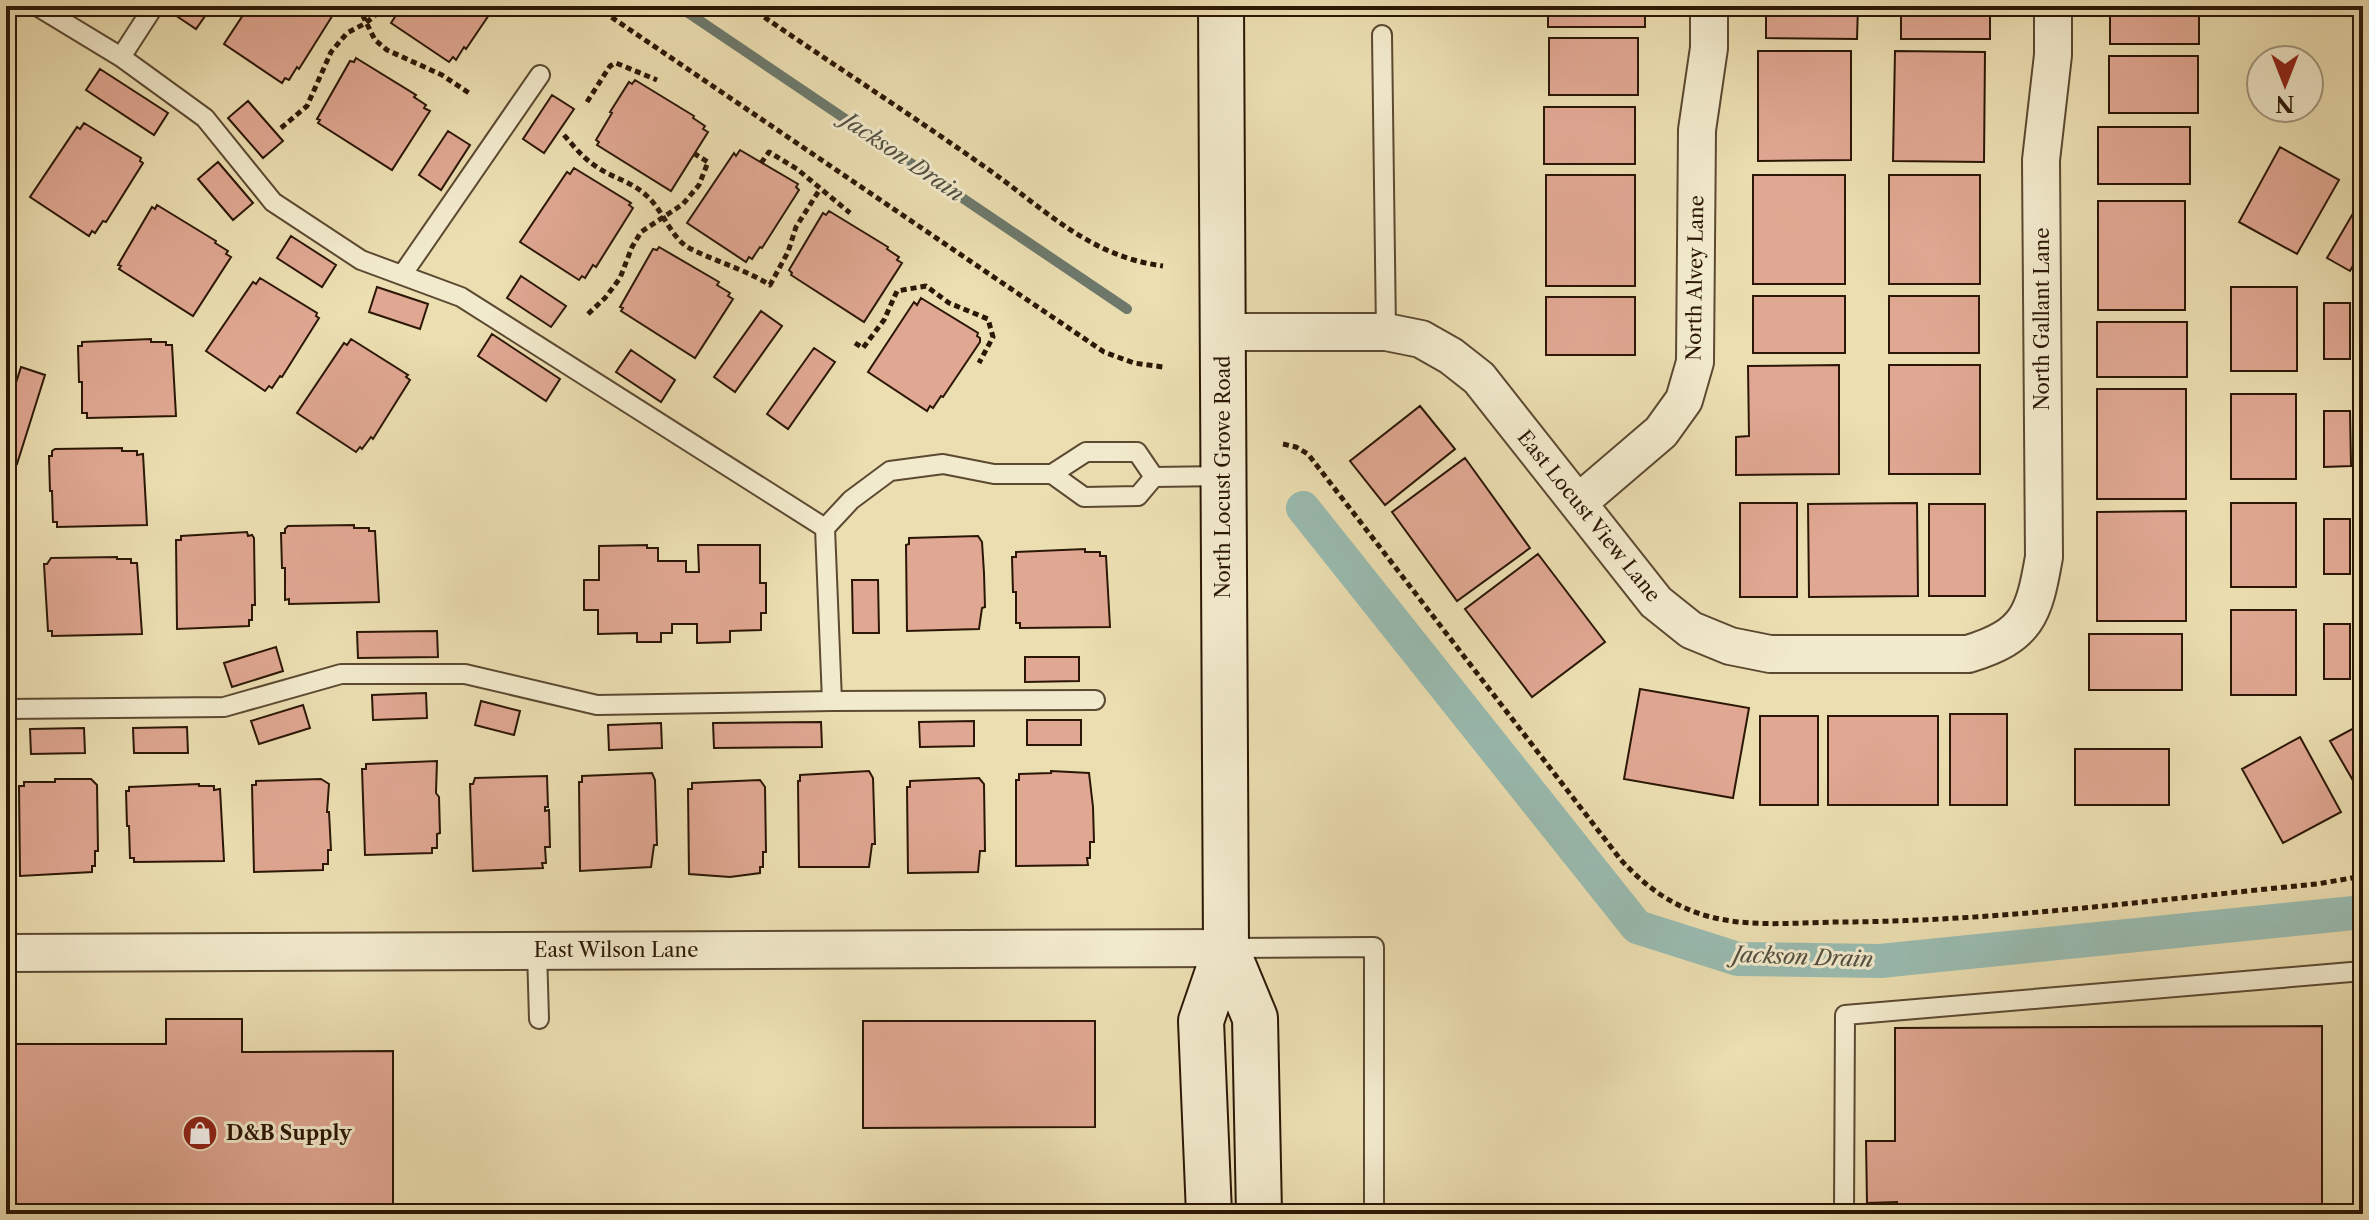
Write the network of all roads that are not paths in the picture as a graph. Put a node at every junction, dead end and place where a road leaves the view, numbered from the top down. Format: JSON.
{"nodes":[{"id":1,"x":37,"y":6,"type":"edge"},
{"id":2,"x":154,"y":6,"type":"edge"},
{"id":3,"x":1221,"y":6,"type":"edge"},
{"id":4,"x":1709,"y":6,"type":"edge"},
{"id":5,"x":2053,"y":6,"type":"edge"},
{"id":6,"x":1382,"y":35,"type":"dead end"},
{"id":7,"x":121,"y":57,"type":"junction"},
{"id":8,"x":540,"y":75,"type":"dead end"},
{"id":9,"x":402,"y":275,"type":"junction"},
{"id":10,"x":1223,"y":332,"type":"junction"},
{"id":11,"x":1386,"y":332,"type":"junction"},
{"id":12,"x":1052,"y":474,"type":"junction"},
{"id":13,"x":1223,"y":476,"type":"junction"},
{"id":14,"x":1154,"y":477,"type":"junction"},
{"id":15,"x":1578,"y":503,"type":"junction"},
{"id":16,"x":825,"y":528,"type":"junction"},
{"id":17,"x":2021,"y":628,"type":"joint"},
{"id":18,"x":1095,"y":700,"type":"dead end"},
{"id":19,"x":832,"y":701,"type":"junction"},
{"id":20,"x":6,"y":709,"type":"edge"},
{"id":21,"x":1226,"y":948,"type":"junction"},
{"id":22,"x":537,"y":951,"type":"junction"},
{"id":23,"x":6,"y":953,"type":"edge"},
{"id":24,"x":2363,"y":971,"type":"edge"},
{"id":25,"x":539,"y":1019,"type":"dead end"},
{"id":26,"x":1209,"y":1214,"type":"edge"},
{"id":27,"x":1259,"y":1214,"type":"edge"},
{"id":28,"x":1374,"y":1214,"type":"edge"},
{"id":29,"x":1844,"y":1214,"type":"edge"}],
"edges":[{"from":1,"to":7,"type":"lane"},
{"from":2,"to":7,"type":"lane"},
{"from":3,"to":10,"type":"main road","name":"North Locust Grove Road"},
{"from":4,"to":15,"type":"street","name":"North Alvey Lane"},
{"from":5,"to":17,"type":"street","name":"North Gallant Lane"},
{"from":6,"to":11,"type":"lane"},
{"from":7,"to":9,"type":"lane"},
{"from":8,"to":9,"type":"lane"},
{"from":9,"to":16,"type":"lane"},
{"from":10,"to":11,"type":"street","name":"East Locust View Lane"},
{"from":10,"to":13,"type":"main road","name":"North Locust Grove Road"},
{"from":11,"to":15,"type":"street","name":"East Locust View Lane"},
{"from":12,"to":14,"type":"lane"},
{"from":12,"to":14,"type":"lane"},
{"from":12,"to":16,"type":"lane"},
{"from":13,"to":14,"type":"lane"},
{"from":13,"to":21,"type":"main road","name":"North Locust Grove Road"},
{"from":15,"to":17,"type":"street","name":"East Locust View Lane"},
{"from":16,"to":19,"type":"lane"},
{"from":18,"to":19,"type":"lane"},
{"from":19,"to":20,"type":"lane"},
{"from":21,"to":22,"type":"street","name":"East Wilson Lane"},
{"from":21,"to":26,"type":"main road","name":"North Locust Grove Road"},
{"from":21,"to":27,"type":"main road","name":"North Locust Grove Road"},
{"from":21,"to":28,"type":"lane"},
{"from":22,"to":23,"type":"street","name":"East Wilson Lane"},
{"from":22,"to":25,"type":"lane"},
{"from":24,"to":29,"type":"lane"}]}
